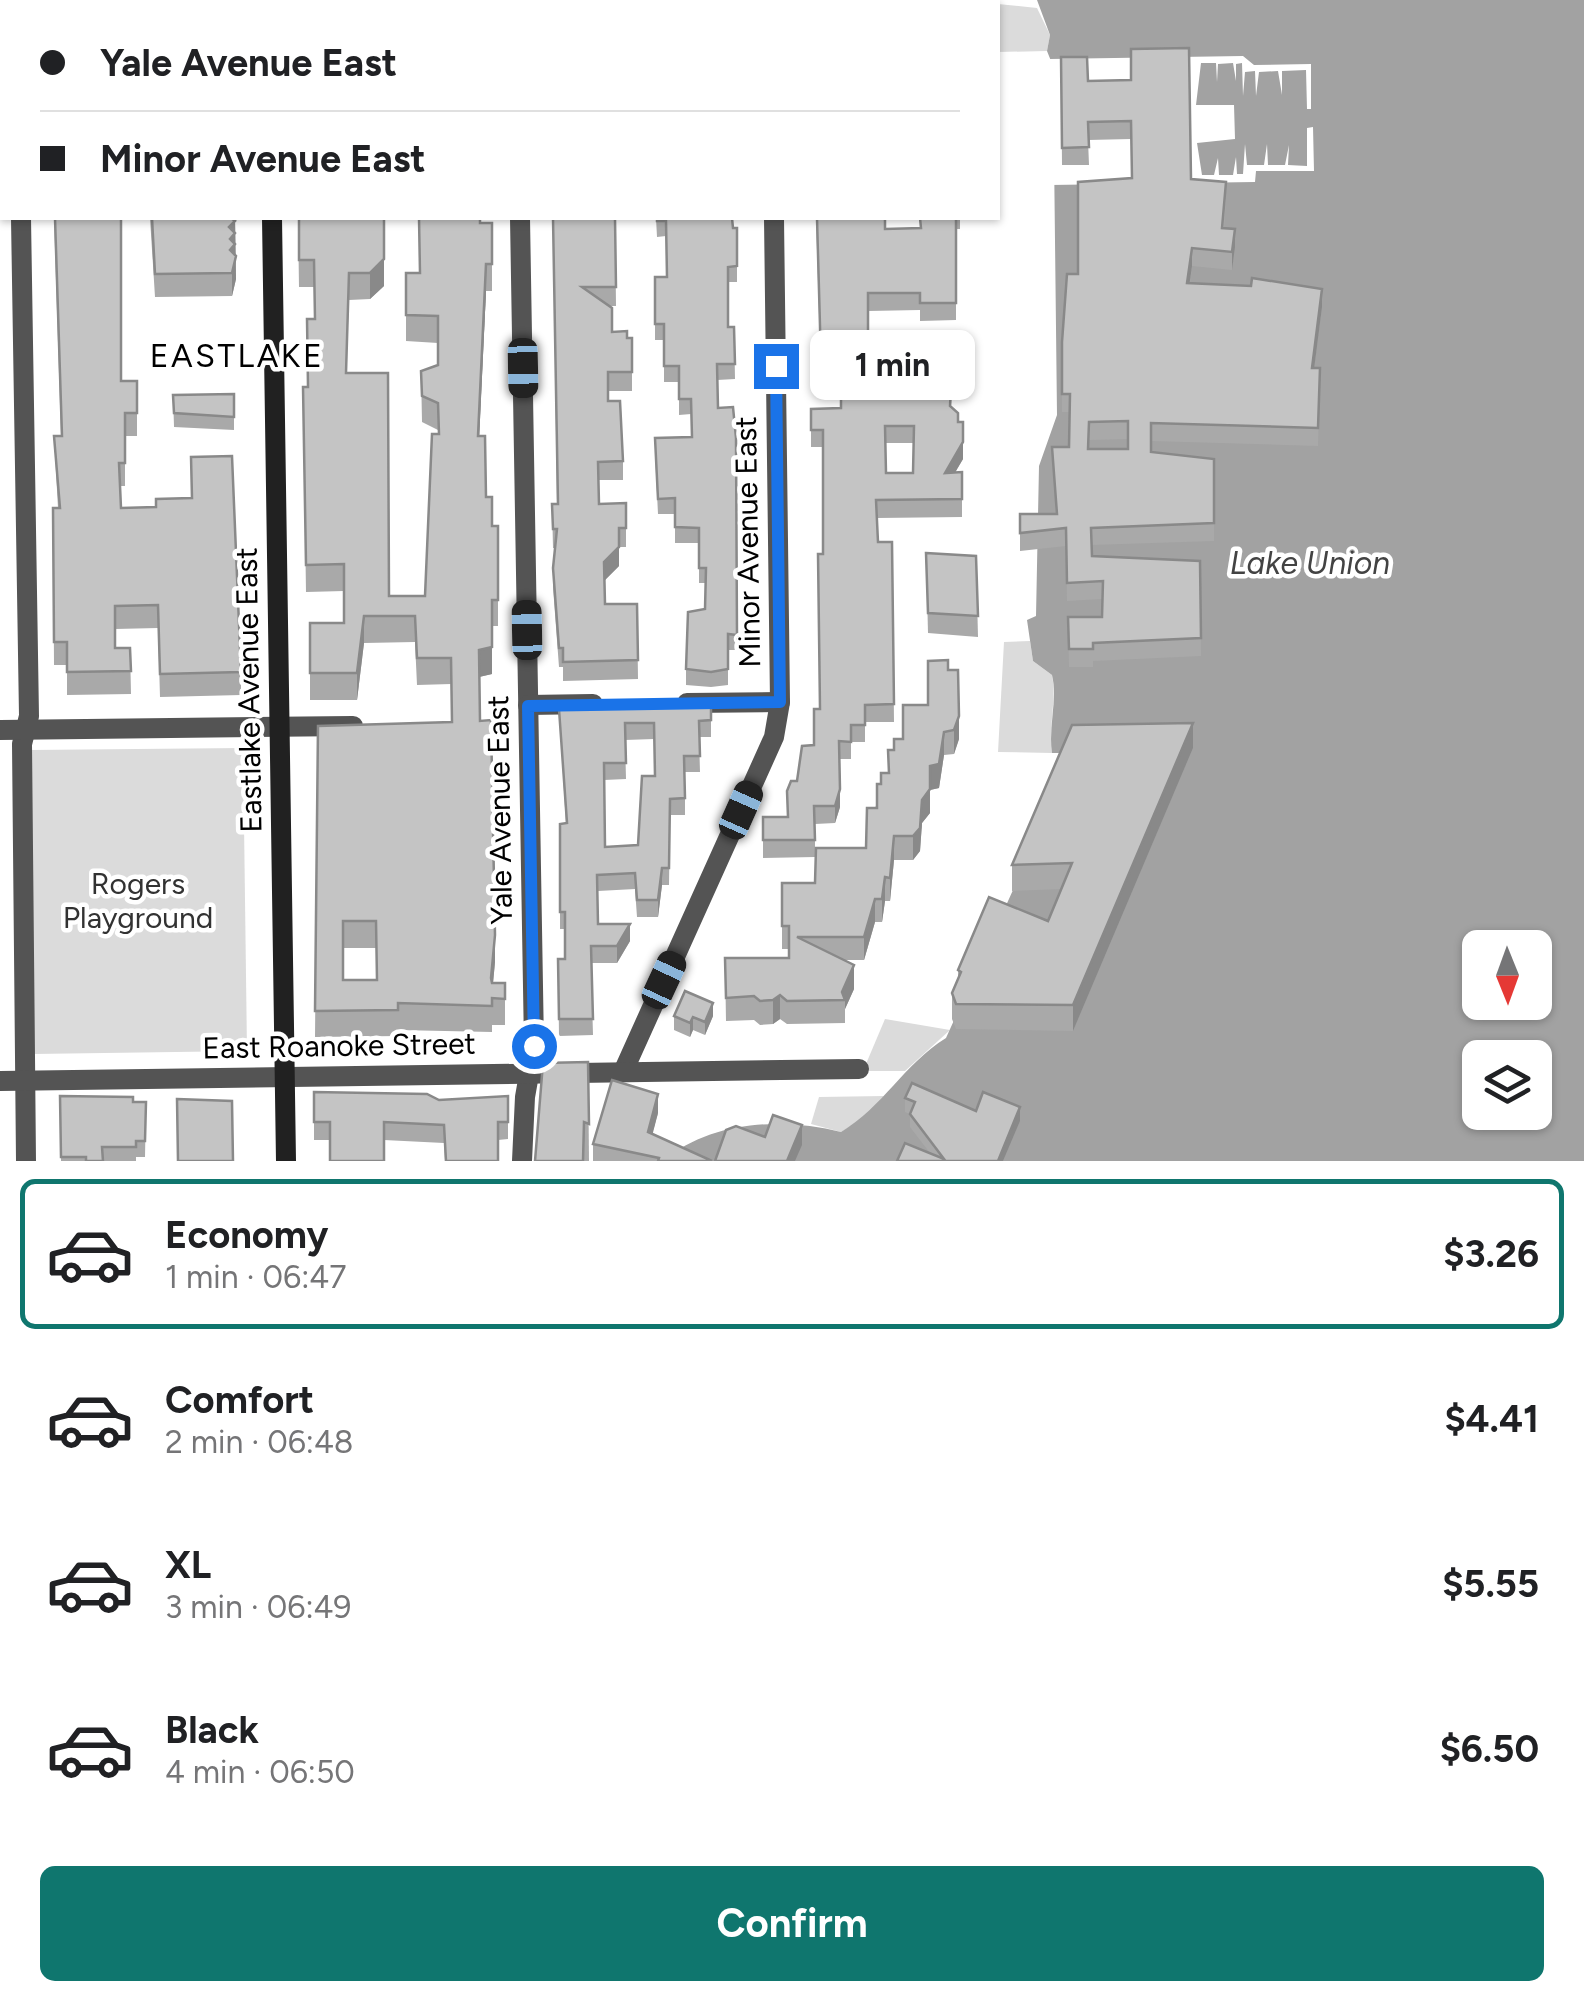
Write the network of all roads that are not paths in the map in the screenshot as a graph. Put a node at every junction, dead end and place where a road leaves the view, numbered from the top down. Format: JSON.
{"nodes":[{"id":1,"x":22,"y":220,"type":"edge"},
{"id":2,"x":272,"y":220,"type":"edge"},
{"id":3,"x":520,"y":220,"type":"edge"},
{"id":4,"x":774,"y":220,"type":"edge"},
{"id":5,"x":780,"y":702,"type":"junction"},
{"id":6,"x":671,"y":703,"type":"edge"},
{"id":7,"x":617,"y":704,"type":"edge"},
{"id":8,"x":528,"y":706,"type":"junction"},
{"id":9,"x":371,"y":725,"type":"edge"},
{"id":10,"x":279,"y":726,"type":"junction"},
{"id":11,"x":0,"y":730,"type":"edge"},
{"id":12,"x":26,"y":730,"type":"junction"},
{"id":13,"x":858,"y":1069,"type":"dead end"},
{"id":14,"x":623,"y":1072,"type":"junction"},
{"id":15,"x":529,"y":1074,"type":"junction"},
{"id":16,"x":285,"y":1078,"type":"junction"},
{"id":17,"x":0,"y":1080,"type":"edge"},
{"id":18,"x":25,"y":1080,"type":"junction"},
{"id":19,"x":26,"y":1161,"type":"edge"},
{"id":20,"x":286,"y":1161,"type":"edge"},
{"id":21,"x":522,"y":1161,"type":"edge"}],
"edges":[{"from":1,"to":12,"type":"street"},
{"from":2,"to":10,"type":"main road","name":"Eastlake Avenue East"},
{"from":3,"to":8,"type":"street","name":"Yale Avenue East"},
{"from":4,"to":5,"type":"street","name":"Minor Avenue East"},
{"from":5,"to":6,"type":"street"},
{"from":5,"to":14,"type":"street","name":"Minor Avenue East"},
{"from":7,"to":8,"type":"street"},
{"from":8,"to":15,"type":"street","name":"Yale Avenue East"},
{"from":9,"to":10,"type":"street"},
{"from":10,"to":12,"type":"street"},
{"from":10,"to":16,"type":"main road","name":"Eastlake Avenue East"},
{"from":11,"to":12,"type":"street"},
{"from":12,"to":18,"type":"street"},
{"from":13,"to":14,"type":"street","name":"East Roanoke Street"},
{"from":14,"to":15,"type":"street","name":"East Roanoke Street"},
{"from":15,"to":16,"type":"street","name":"East Roanoke Street"},
{"from":15,"to":21,"type":"street","name":"Yale Avenue East"},
{"from":16,"to":18,"type":"street","name":"East Roanoke Street"},
{"from":16,"to":20,"type":"main road","name":"Eastlake Avenue East"},
{"from":17,"to":18,"type":"street","name":"East Roanoke Street"},
{"from":18,"to":19,"type":"street"}]}
